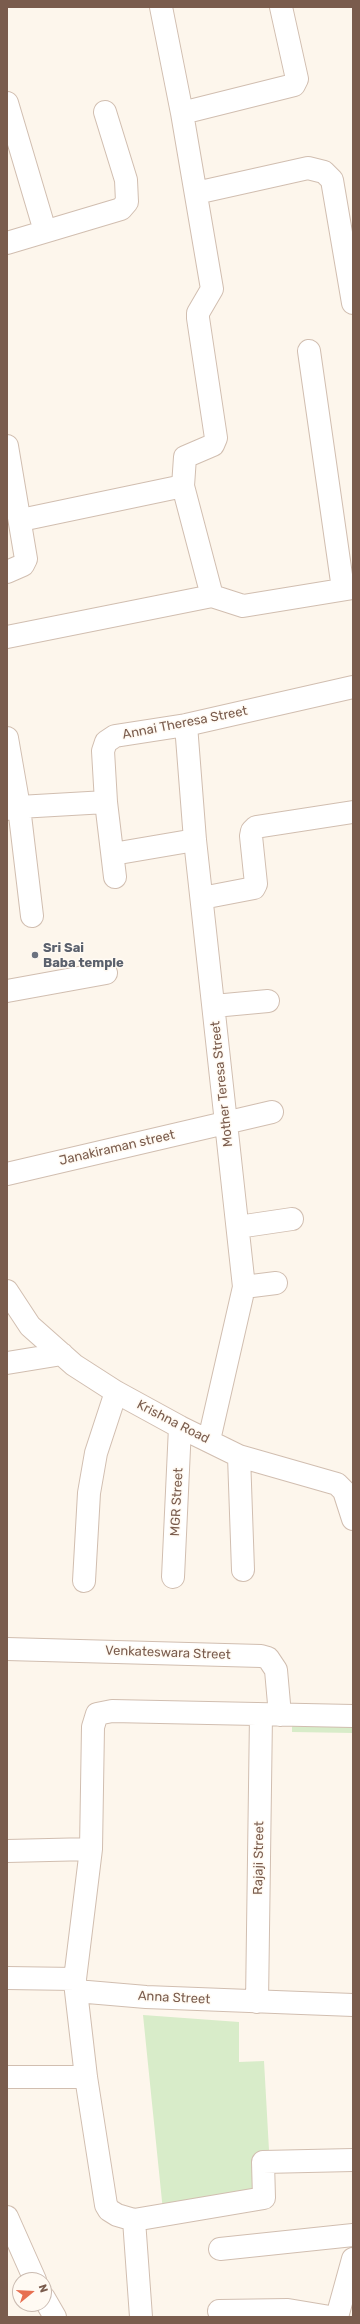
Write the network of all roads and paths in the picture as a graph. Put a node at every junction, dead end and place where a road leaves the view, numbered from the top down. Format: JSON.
{"nodes":[{"id":1,"x":161,"y":7,"type":"edge"},
{"id":2,"x":281,"y":7,"type":"edge"},
{"id":3,"x":7,"y":103,"type":"edge"},
{"id":4,"x":105,"y":112,"type":"dead end"},
{"id":5,"x":182,"y":112,"type":"junction"},
{"id":6,"x":196,"y":193,"type":"junction"},
{"id":7,"x":45,"y":231,"type":"junction"},
{"id":8,"x":7,"y":243,"type":"edge"},
{"id":9,"x":353,"y":303,"type":"edge"},
{"id":10,"x":308,"y":351,"type":"dead end"},
{"id":11,"x":7,"y":446,"type":"edge"},
{"id":12,"x":183,"y":486,"type":"junction"},
{"id":13,"x":21,"y":520,"type":"junction"},
{"id":14,"x":7,"y":572,"type":"edge"},
{"id":15,"x":348,"y":588,"type":"edge"},
{"id":16,"x":212,"y":596,"type":"junction"},
{"id":17,"x":7,"y":637,"type":"edge"},
{"id":18,"x":353,"y":687,"type":"edge"},
{"id":19,"x":186,"y":725,"type":"junction"},
{"id":20,"x":7,"y":738,"type":"edge"},
{"id":21,"x":106,"y":802,"type":"junction"},
{"id":22,"x":13,"y":808,"type":"edge"},
{"id":23,"x":353,"y":812,"type":"edge"},
{"id":24,"x":195,"y":840,"type":"junction"},
{"id":25,"x":113,"y":854,"type":"junction"},
{"id":26,"x":115,"y":877,"type":"dead end"},
{"id":27,"x":202,"y":898,"type":"junction"},
{"id":28,"x":32,"y":916,"type":"dead end"},
{"id":29,"x":106,"y":973,"type":"dead end"},
{"id":30,"x":7,"y":991,"type":"edge"},
{"id":31,"x":268,"y":1000,"type":"dead end"},
{"id":32,"x":214,"y":1006,"type":"junction"},
{"id":33,"x":272,"y":1112,"type":"dead end"},
{"id":34,"x":227,"y":1122,"type":"junction"},
{"id":35,"x":7,"y":1174,"type":"edge"},
{"id":36,"x":292,"y":1219,"type":"dead end"},
{"id":37,"x":238,"y":1227,"type":"junction"},
{"id":38,"x":276,"y":1283,"type":"dead end"},
{"id":39,"x":244,"y":1288,"type":"junction"},
{"id":40,"x":7,"y":1291,"type":"edge"},
{"id":41,"x":62,"y":1354,"type":"junction"},
{"id":42,"x":7,"y":1363,"type":"edge"},
{"id":43,"x":116,"y":1392,"type":"junction"},
{"id":44,"x":180,"y":1427,"type":"junction"},
{"id":45,"x":209,"y":1440,"type":"junction"},
{"id":46,"x":239,"y":1456,"type":"junction"},
{"id":47,"x":353,"y":1519,"type":"edge"},
{"id":48,"x":243,"y":1570,"type":"dead end"},
{"id":49,"x":173,"y":1577,"type":"dead end"},
{"id":50,"x":84,"y":1581,"type":"dead end"},
{"id":51,"x":7,"y":1649,"type":"edge"},
{"id":52,"x":270,"y":1715,"type":"junction"},
{"id":53,"x":353,"y":1716,"type":"edge"},
{"id":54,"x":90,"y":1849,"type":"junction"},
{"id":55,"x":7,"y":1851,"type":"edge"},
{"id":56,"x":7,"y":1978,"type":"edge"},
{"id":57,"x":76,"y":1985,"type":"junction"},
{"id":58,"x":257,"y":2002,"type":"junction"},
{"id":59,"x":353,"y":2005,"type":"edge"},
{"id":60,"x":7,"y":2077,"type":"edge"},
{"id":61,"x":86,"y":2077,"type":"junction"},
{"id":62,"x":353,"y":2160,"type":"edge"},
{"id":63,"x":7,"y":2217,"type":"edge"},
{"id":64,"x":134,"y":2220,"type":"junction"},
{"id":65,"x":353,"y":2235,"type":"edge"},
{"id":66,"x":220,"y":2249,"type":"dead end"},
{"id":67,"x":353,"y":2259,"type":"edge"},
{"id":68,"x":31,"y":2272,"type":"edge"},
{"id":69,"x":219,"y":2311,"type":"dead end"},
{"id":70,"x":141,"y":2317,"type":"edge"},
{"id":71,"x":330,"y":2317,"type":"edge"},
{"id":72,"x":337,"y":2317,"type":"edge"}],
"edges":[{"from":1,"to":5,"type":"street"},
{"from":2,"to":5,"type":"street"},
{"from":3,"to":7,"type":"street"},
{"from":4,"to":7,"type":"street"},
{"from":5,"to":6,"type":"street"},
{"from":6,"to":9,"type":"street"},
{"from":6,"to":12,"type":"street"},
{"from":7,"to":8,"type":"street"},
{"from":10,"to":15,"type":"street"},
{"from":11,"to":13,"type":"street"},
{"from":12,"to":13,"type":"street"},
{"from":12,"to":16,"type":"street"},
{"from":13,"to":14,"type":"street"},
{"from":15,"to":16,"type":"street"},
{"from":16,"to":17,"type":"street"},
{"from":18,"to":19,"type":"street","name":"Annai Theresa Street"},
{"from":19,"to":21,"type":"street","name":"Annai Theresa Street"},
{"from":19,"to":24,"type":"street","name":"Mother Teresa Street"},
{"from":20,"to":22,"type":"street"},
{"from":21,"to":22,"type":"street"},
{"from":21,"to":25,"type":"street","name":"Annai Theresa Street"},
{"from":22,"to":28,"type":"street"},
{"from":23,"to":27,"type":"street"},
{"from":24,"to":25,"type":"street"},
{"from":24,"to":27,"type":"street","name":"Mother Teresa Street"},
{"from":25,"to":26,"type":"street","name":"Annai Theresa Street"},
{"from":27,"to":32,"type":"street","name":"Mother Teresa Street"},
{"from":29,"to":30,"type":"street"},
{"from":31,"to":32,"type":"street"},
{"from":32,"to":34,"type":"street","name":"Mother Teresa Street"},
{"from":33,"to":34,"type":"street","name":"Janakiraman street"},
{"from":34,"to":35,"type":"street","name":"Janakiraman street"},
{"from":34,"to":37,"type":"street","name":"Mother Teresa Street"},
{"from":36,"to":37,"type":"street"},
{"from":37,"to":39,"type":"street","name":"Mother Teresa Street"},
{"from":38,"to":39,"type":"street"},
{"from":39,"to":45,"type":"street","name":"Mother Teresa Street"},
{"from":40,"to":41,"type":"street","name":"Krishna Road"},
{"from":41,"to":42,"type":"street"},
{"from":41,"to":43,"type":"street","name":"Krishna Road"},
{"from":43,"to":44,"type":"street","name":"Krishna Road"},
{"from":43,"to":50,"type":"street"},
{"from":44,"to":45,"type":"street","name":"Krishna Road"},
{"from":44,"to":49,"type":"street","name":"MGR Street"},
{"from":45,"to":46,"type":"street","name":"Krishna Road"},
{"from":46,"to":47,"type":"street","name":"Krishna Road"},
{"from":46,"to":48,"type":"street"},
{"from":51,"to":52,"type":"street","name":"Venkateswara Street"},
{"from":52,"to":53,"type":"street"},
{"from":52,"to":54,"type":"street"},
{"from":52,"to":58,"type":"street","name":"Rajaji Street"},
{"from":54,"to":55,"type":"street"},
{"from":54,"to":57,"type":"street"},
{"from":56,"to":57,"type":"street","name":"Anna Street"},
{"from":57,"to":58,"type":"street","name":"Anna Street"},
{"from":57,"to":61,"type":"street"},
{"from":58,"to":59,"type":"street","name":"Anna Street"},
{"from":60,"to":61,"type":"street"},
{"from":61,"to":64,"type":"street"},
{"from":62,"to":64,"type":"street"},
{"from":63,"to":68,"type":"street"},
{"from":64,"to":70,"type":"street"},
{"from":65,"to":66,"type":"street"},
{"from":67,"to":72,"type":"street"},
{"from":69,"to":71,"type":"street"}]}
